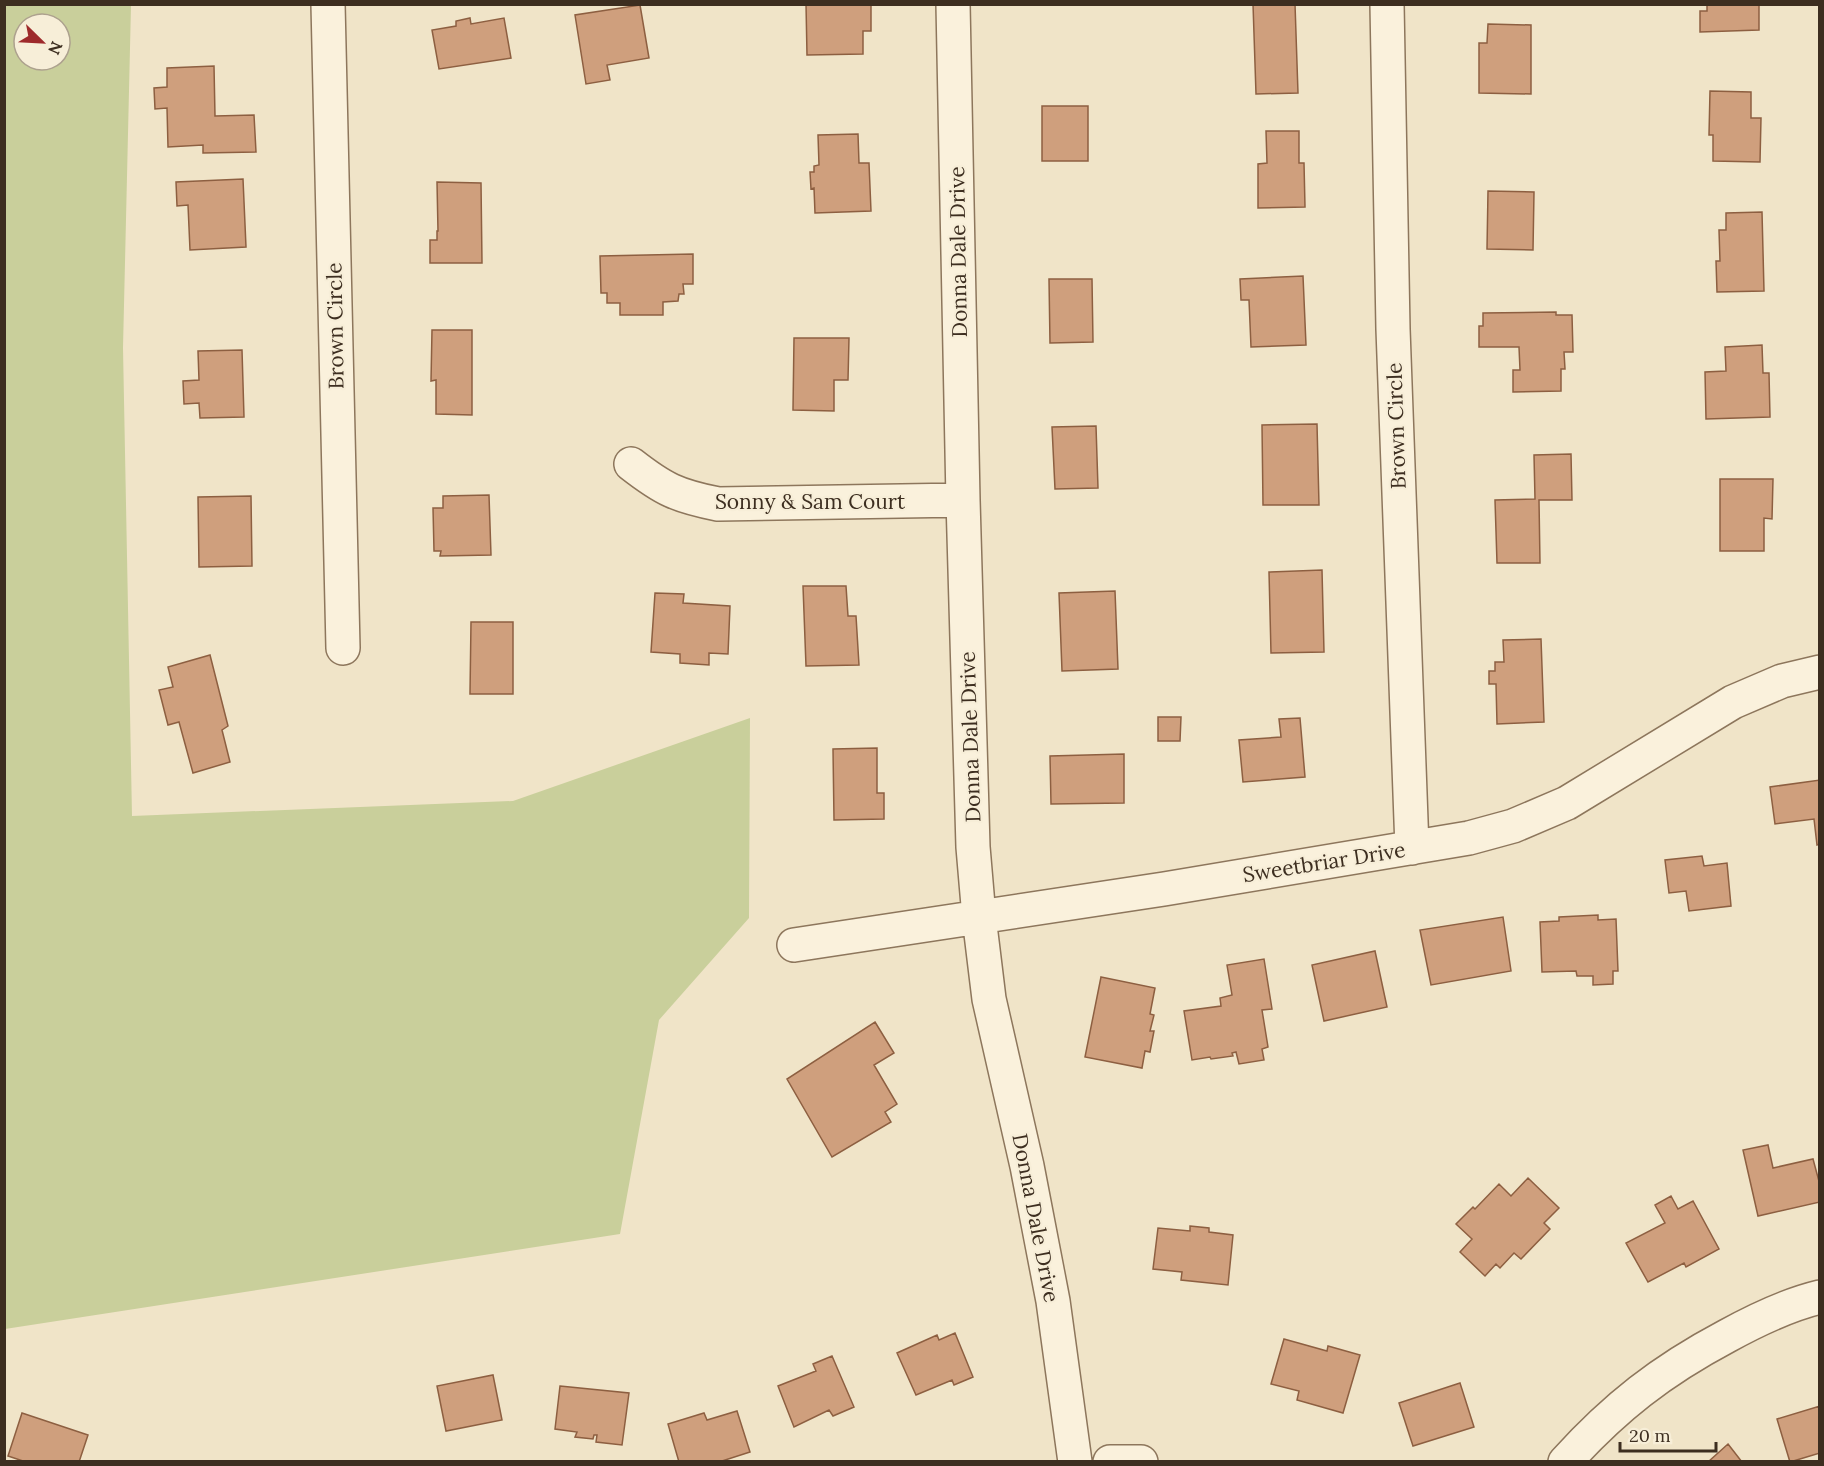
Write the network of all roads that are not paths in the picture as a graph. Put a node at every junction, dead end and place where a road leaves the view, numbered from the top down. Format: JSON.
{"nodes":[{"id":1,"x":328,"y":4,"type":"edge"},
{"id":2,"x":953,"y":4,"type":"edge"},
{"id":3,"x":1387,"y":4,"type":"edge"},
{"id":4,"x":631,"y":464,"type":"dead end"},
{"id":5,"x":963,"y":500,"type":"junction"},
{"id":6,"x":343,"y":648,"type":"dead end"},
{"id":7,"x":1820,"y":672,"type":"edge"},
{"id":8,"x":1412,"y":848,"type":"junction"},
{"id":9,"x":979,"y":917,"type":"junction"},
{"id":10,"x":794,"y":945,"type":"dead end"},
{"id":11,"x":1820,"y":1297,"type":"edge"},
{"id":12,"x":1075,"y":1461,"type":"edge"},
{"id":13,"x":1110,"y":1461,"type":"edge"},
{"id":14,"x":1141,"y":1461,"type":"edge"},
{"id":15,"x":1565,"y":1461,"type":"edge"}],
"edges":[{"from":1,"to":6,"type":"street","name":"Brown Circle"},
{"from":2,"to":5,"type":"street","name":"Donna Dale Drive"},
{"from":3,"to":8,"type":"street","name":"Brown Circle"},
{"from":4,"to":5,"type":"street","name":"Sonny & Sam Court"},
{"from":5,"to":9,"type":"street","name":"Donna Dale Drive"},
{"from":7,"to":8,"type":"street","name":"Sweetbriar Drive"},
{"from":8,"to":9,"type":"street","name":"Sweetbriar Drive"},
{"from":9,"to":10,"type":"street","name":"Sweetbriar Drive"},
{"from":9,"to":12,"type":"street","name":"Donna Dale Drive"},
{"from":11,"to":15,"type":"street"},
{"from":13,"to":14,"type":"street"}]}
